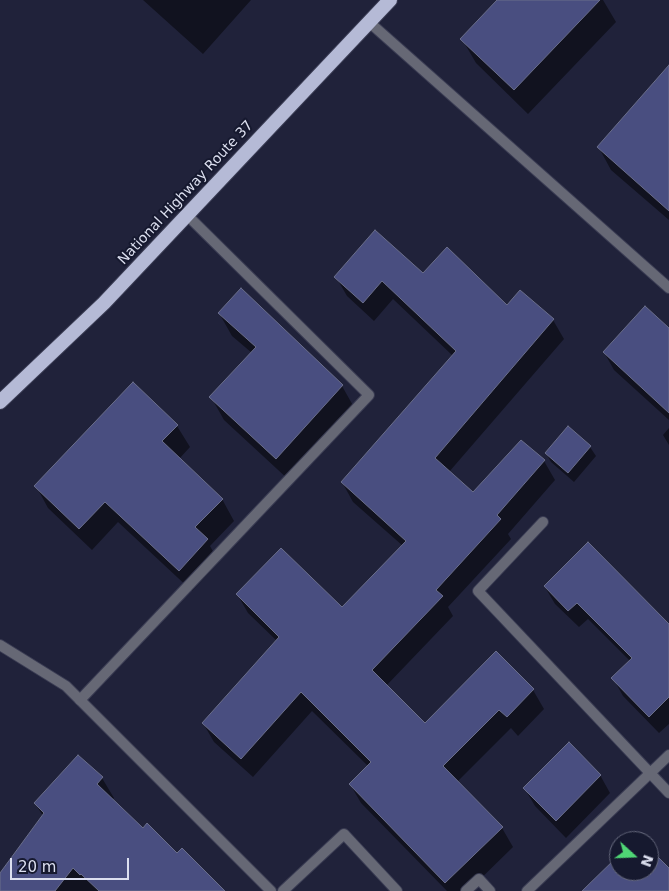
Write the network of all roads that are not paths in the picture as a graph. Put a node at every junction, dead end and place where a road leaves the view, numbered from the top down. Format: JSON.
{"nodes":[{"id":1,"x":390,"y":0,"type":"edge"},
{"id":2,"x":369,"y":22,"type":"junction"},
{"id":3,"x":186,"y":215,"type":"junction"},
{"id":4,"x":669,"y":288,"type":"edge"},
{"id":5,"x":0,"y":402,"type":"edge"},
{"id":6,"x":543,"y":522,"type":"dead end"},
{"id":7,"x":0,"y":645,"type":"edge"},
{"id":8,"x":80,"y":700,"type":"junction"},
{"id":9,"x":669,"y":755,"type":"edge"},
{"id":10,"x":651,"y":772,"type":"junction"},
{"id":11,"x":669,"y":793,"type":"edge"},
{"id":12,"x":271,"y":891,"type":"edge"},
{"id":13,"x":283,"y":891,"type":"edge"},
{"id":14,"x":397,"y":891,"type":"edge"},
{"id":15,"x":466,"y":891,"type":"edge"},
{"id":16,"x":490,"y":891,"type":"edge"},
{"id":17,"x":527,"y":891,"type":"edge"}],
"edges":[{"from":1,"to":2,"type":"highway","name":"National Highway Route 37"},
{"from":2,"to":3,"type":"highway","name":"National Highway Route 37"},
{"from":2,"to":4,"type":"street"},
{"from":3,"to":5,"type":"highway","name":"National Highway Route 37"},
{"from":3,"to":8,"type":"street"},
{"from":6,"to":10,"type":"street"},
{"from":7,"to":8,"type":"street"},
{"from":8,"to":12,"type":"street"},
{"from":9,"to":10,"type":"street"},
{"from":10,"to":11,"type":"street"},
{"from":10,"to":17,"type":"street"},
{"from":13,"to":14,"type":"street"},
{"from":15,"to":16,"type":"street"}]}
